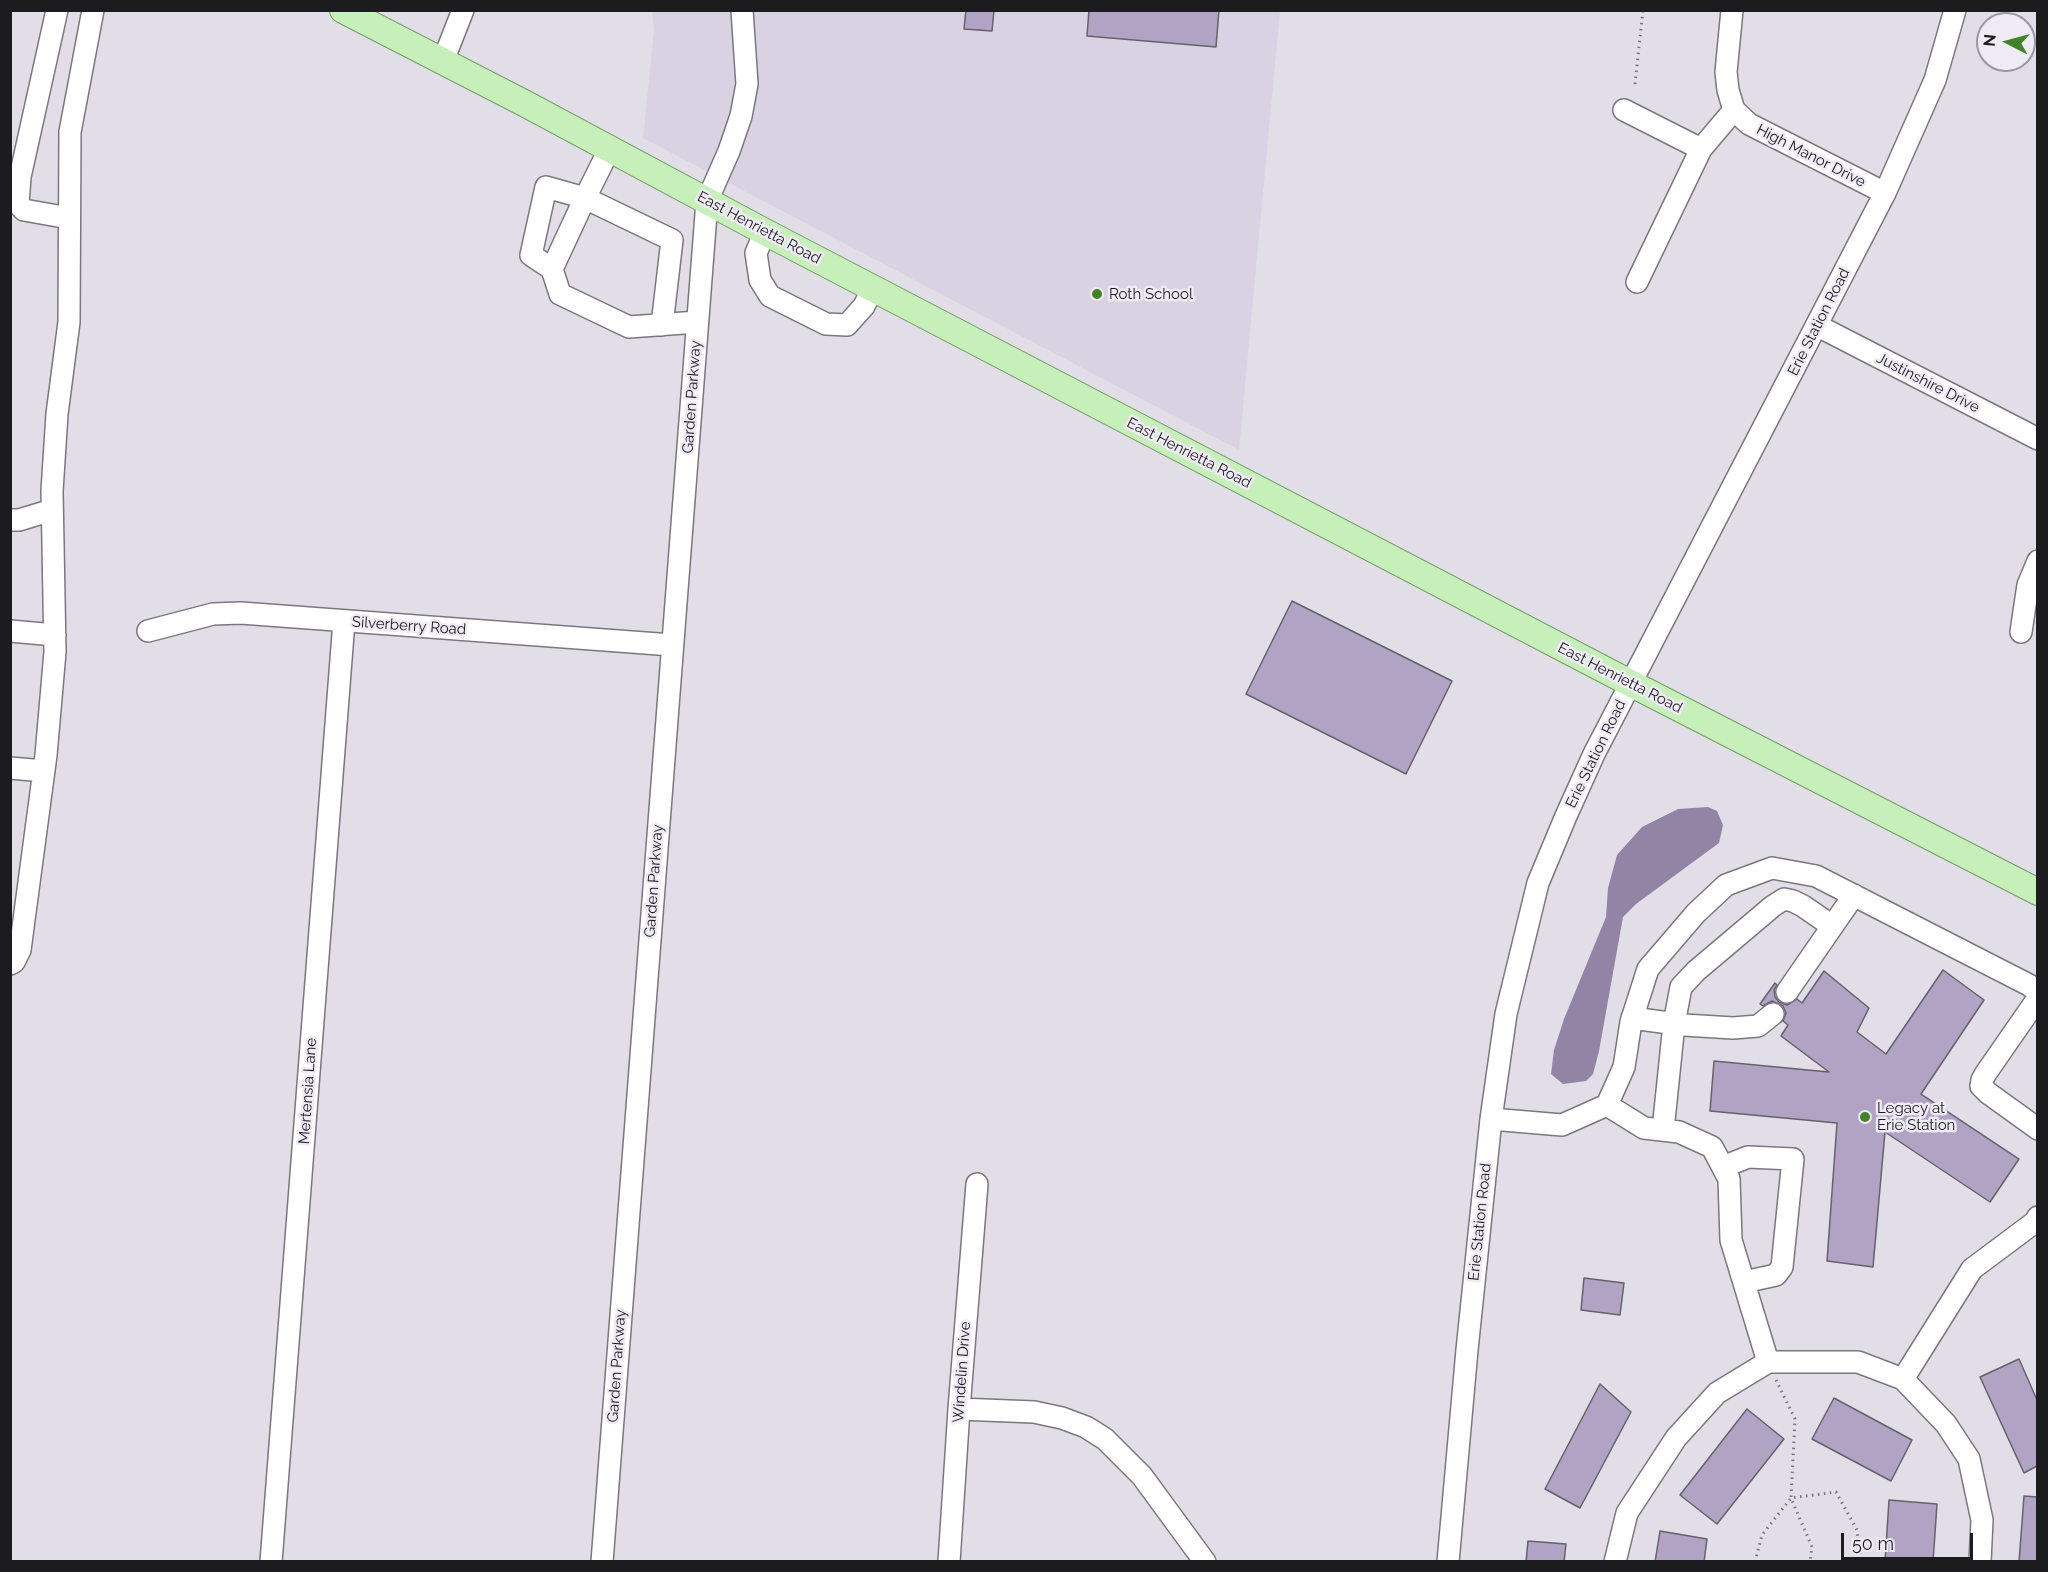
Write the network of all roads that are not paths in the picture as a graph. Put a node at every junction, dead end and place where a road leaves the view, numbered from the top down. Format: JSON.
{"nodes":[{"id":1,"x":57,"y":10,"type":"edge"},
{"id":2,"x":93,"y":10,"type":"edge"},
{"id":3,"x":343,"y":10,"type":"edge"},
{"id":4,"x":463,"y":10,"type":"edge"},
{"id":5,"x":742,"y":10,"type":"edge"},
{"id":6,"x":1732,"y":10,"type":"edge"},
{"id":7,"x":1955,"y":10,"type":"edge"},
{"id":8,"x":443,"y":61,"type":"junction"},
{"id":9,"x":1624,"y":110,"type":"dead end"},
{"id":10,"x":1734,"y":110,"type":"junction"},
{"id":11,"x":1701,"y":149,"type":"junction"},
{"id":12,"x":609,"y":150,"type":"junction"},
{"id":13,"x":15,"y":176,"type":"edge"},
{"id":14,"x":1885,"y":193,"type":"junction"},
{"id":15,"x":585,"y":198,"type":"junction"},
{"id":16,"x":707,"y":201,"type":"junction"},
{"id":17,"x":14,"y":203,"type":"edge"},
{"id":18,"x":69,"y":219,"type":"junction"},
{"id":19,"x":765,"y":232,"type":"junction"},
{"id":20,"x":552,"y":269,"type":"junction"},
{"id":21,"x":1637,"y":282,"type":"dead end"},
{"id":22,"x":873,"y":288,"type":"junction"},
{"id":23,"x":697,"y":322,"type":"junction"},
{"id":24,"x":662,"y":325,"type":"junction"},
{"id":25,"x":1818,"y":326,"type":"junction"},
{"id":26,"x":2037,"y":439,"type":"edge"},
{"id":27,"x":52,"y":510,"type":"junction"},
{"id":28,"x":10,"y":520,"type":"edge"},
{"id":29,"x":2037,"y":561,"type":"edge"},
{"id":30,"x":344,"y":621,"type":"junction"},
{"id":31,"x":10,"y":631,"type":"edge"},
{"id":32,"x":148,"y":631,"type":"dead end"},
{"id":33,"x":2021,"y":632,"type":"dead end"},
{"id":34,"x":55,"y":635,"type":"junction"},
{"id":35,"x":672,"y":645,"type":"junction"},
{"id":36,"x":1630,"y":683,"type":"junction"},
{"id":37,"x":10,"y":768,"type":"edge"},
{"id":38,"x":44,"y":771,"type":"junction"},
{"id":39,"x":2037,"y":892,"type":"edge"},
{"id":40,"x":1854,"y":895,"type":"junction"},
{"id":41,"x":1832,"y":926,"type":"junction"},
{"id":42,"x":10,"y":964,"type":"edge"},
{"id":43,"x":1787,"y":992,"type":"dead end"},
{"id":44,"x":2037,"y":992,"type":"edge"},
{"id":45,"x":2037,"y":998,"type":"edge"},
{"id":46,"x":1773,"y":1014,"type":"dead end"},
{"id":47,"x":1632,"y":1018,"type":"junction"},
{"id":48,"x":1674,"y":1024,"type":"junction"},
{"id":49,"x":1607,"y":1105,"type":"junction"},
{"id":50,"x":1491,"y":1119,"type":"junction"},
{"id":51,"x":2037,"y":1129,"type":"edge"},
{"id":52,"x":1663,"y":1130,"type":"junction"},
{"id":53,"x":1723,"y":1167,"type":"junction"},
{"id":54,"x":977,"y":1184,"type":"dead end"},
{"id":55,"x":2037,"y":1217,"type":"edge"},
{"id":56,"x":1744,"y":1282,"type":"junction"},
{"id":57,"x":1768,"y":1362,"type":"junction"},
{"id":58,"x":1903,"y":1379,"type":"junction"},
{"id":59,"x":959,"y":1409,"type":"junction"},
{"id":60,"x":271,"y":1562,"type":"edge"},
{"id":61,"x":602,"y":1562,"type":"edge"},
{"id":62,"x":949,"y":1562,"type":"edge"},
{"id":63,"x":1205,"y":1562,"type":"edge"},
{"id":64,"x":1448,"y":1562,"type":"edge"},
{"id":65,"x":1615,"y":1562,"type":"edge"},
{"id":66,"x":1980,"y":1562,"type":"edge"}],
"edges":[{"from":1,"to":13,"type":"street"},
{"from":2,"to":18,"type":"street"},
{"from":3,"to":8,"type":"main road","name":"East Henrietta Road"},
{"from":4,"to":8,"type":"street"},
{"from":5,"to":16,"type":"street","name":"Garden Parkway"},
{"from":6,"to":10,"type":"street"},
{"from":7,"to":14,"type":"street","name":"Erie Station Road"},
{"from":8,"to":12,"type":"main road","name":"East Henrietta Road"},
{"from":9,"to":11,"type":"street"},
{"from":10,"to":11,"type":"street"},
{"from":10,"to":14,"type":"street","name":"High Manor Drive"},
{"from":11,"to":21,"type":"street"},
{"from":12,"to":15,"type":"street"},
{"from":12,"to":16,"type":"main road","name":"East Henrietta Road"},
{"from":13,"to":17,"type":"street"},
{"from":14,"to":25,"type":"street","name":"Erie Station Road"},
{"from":15,"to":20,"type":"street"},
{"from":15,"to":20,"type":"street"},
{"from":15,"to":24,"type":"street"},
{"from":16,"to":19,"type":"main road","name":"East Henrietta Road"},
{"from":16,"to":23,"type":"street","name":"Garden Parkway"},
{"from":17,"to":18,"type":"street"},
{"from":18,"to":27,"type":"street"},
{"from":19,"to":22,"type":"main road","name":"East Henrietta Road"},
{"from":19,"to":22,"type":"street"},
{"from":20,"to":24,"type":"street"},
{"from":22,"to":36,"type":"main road","name":"East Henrietta Road"},
{"from":23,"to":24,"type":"street"},
{"from":23,"to":35,"type":"street","name":"Garden Parkway"},
{"from":25,"to":26,"type":"street","name":"Justinshire Drive"},
{"from":25,"to":36,"type":"street","name":"Erie Station Road"},
{"from":27,"to":28,"type":"street"},
{"from":27,"to":34,"type":"street"},
{"from":29,"to":33,"type":"street"},
{"from":30,"to":32,"type":"street","name":"Silverberry Road"},
{"from":30,"to":35,"type":"street","name":"Silverberry Road"},
{"from":30,"to":60,"type":"street","name":"Mertensia Lane"},
{"from":31,"to":34,"type":"street"},
{"from":34,"to":38,"type":"street"},
{"from":35,"to":61,"type":"street","name":"Garden Parkway"},
{"from":36,"to":39,"type":"main road","name":"East Henrietta Road"},
{"from":36,"to":50,"type":"street","name":"Erie Station Road"},
{"from":37,"to":38,"type":"street"},
{"from":38,"to":42,"type":"street"},
{"from":40,"to":41,"type":"street"},
{"from":40,"to":44,"type":"street"},
{"from":40,"to":47,"type":"street"},
{"from":41,"to":43,"type":"street"},
{"from":41,"to":48,"type":"street"},
{"from":45,"to":51,"type":"street"},
{"from":46,"to":48,"type":"street"},
{"from":47,"to":48,"type":"street"},
{"from":47,"to":49,"type":"street"},
{"from":48,"to":52,"type":"street"},
{"from":49,"to":50,"type":"street"},
{"from":49,"to":52,"type":"street"},
{"from":50,"to":64,"type":"street","name":"Erie Station Road"},
{"from":52,"to":53,"type":"street"},
{"from":53,"to":56,"type":"street"},
{"from":53,"to":56,"type":"street"},
{"from":54,"to":59,"type":"street","name":"Windelin Drive"},
{"from":55,"to":58,"type":"street"},
{"from":56,"to":57,"type":"street"},
{"from":57,"to":58,"type":"street"},
{"from":57,"to":65,"type":"street"},
{"from":58,"to":66,"type":"street"},
{"from":59,"to":62,"type":"street","name":"Windelin Drive"},
{"from":59,"to":63,"type":"street"}]}
